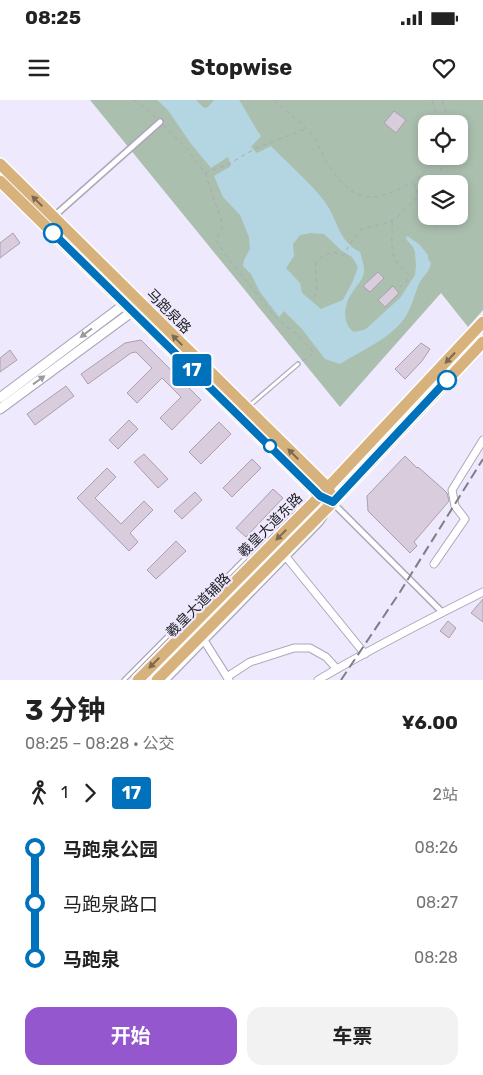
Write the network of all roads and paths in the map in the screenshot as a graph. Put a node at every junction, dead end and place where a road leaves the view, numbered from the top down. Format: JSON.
{"nodes":[{"id":1,"x":134,"y":100,"type":"edge"},
{"id":2,"x":274,"y":100,"type":"edge"},
{"id":3,"x":432,"y":100,"type":"edge"},
{"id":4,"x":442,"y":100,"type":"edge"},
{"id":5,"x":437,"y":115,"type":"edge"},
{"id":6,"x":447,"y":115,"type":"edge"},
{"id":7,"x":160,"y":122,"type":"junction"},
{"id":8,"x":306,"y":129,"type":"junction"},
{"id":9,"x":0,"y":164,"type":"edge"},
{"id":10,"x":429,"y":165,"type":"edge"},
{"id":11,"x":205,"y":173,"type":"junction"},
{"id":12,"x":0,"y":180,"type":"edge"},
{"id":13,"x":414,"y":182,"type":"junction"},
{"id":14,"x":418,"y":194,"type":"edge"},
{"id":15,"x":418,"y":198,"type":"edge"},
{"id":16,"x":392,"y":220,"type":"junction"},
{"id":17,"x":49,"y":222,"type":"junction"},
{"id":18,"x":435,"y":225,"type":"edge"},
{"id":19,"x":438,"y":230,"type":"dead end"},
{"id":20,"x":400,"y":287,"type":"dead end"},
{"id":21,"x":314,"y":297,"type":"dead end"},
{"id":22,"x":129,"y":308,"type":"junction"},
{"id":23,"x":291,"y":325,"type":"dead end"},
{"id":24,"x":289,"y":328,"type":"junction"},
{"id":25,"x":481,"y":330,"type":"edge"},
{"id":26,"x":483,"y":342,"type":"edge"},
{"id":27,"x":298,"y":364,"type":"joint"},
{"id":28,"x":0,"y":398,"type":"edge"},
{"id":29,"x":247,"y":408,"type":"junction"},
{"id":30,"x":0,"y":409,"type":"edge"},
{"id":31,"x":483,"y":440,"type":"edge"},
{"id":32,"x":324,"y":492,"type":"junction"},
{"id":33,"x":333,"y":502,"type":"junction"},
{"id":34,"x":287,"y":558,"type":"junction"},
{"id":35,"x":434,"y":564,"type":"dead end"},
{"id":36,"x":483,"y":592,"type":"edge"},
{"id":37,"x":442,"y":612,"type":"junction"},
{"id":38,"x":202,"y":639,"type":"junction"},
{"id":39,"x":364,"y":654,"type":"junction"},
{"id":40,"x":337,"y":669,"type":"junction"},
{"id":41,"x":228,"y":679,"type":"edge"},
{"id":42,"x":124,"y":680,"type":"edge"},
{"id":43,"x":138,"y":680,"type":"edge"},
{"id":44,"x":158,"y":680,"type":"edge"},
{"id":45,"x":168,"y":680,"type":"edge"},
{"id":46,"x":318,"y":680,"type":"edge"}],
"edges":[{"from":1,"to":7,"type":"path"},
{"from":2,"to":8,"type":"path"},
{"from":3,"to":5,"type":"path"},
{"from":4,"to":6,"type":"path"},
{"from":7,"to":11,"type":"path"},
{"from":7,"to":17,"type":"street"},
{"from":8,"to":11,"type":"path"},
{"from":8,"to":13,"type":"path"},
{"from":17,"to":9,"type":"main road","name":"马跑泉路","one_way":true},
{"from":10,"to":13,"type":"path"},
{"from":11,"to":24,"type":"path"},
{"from":12,"to":17,"type":"main road","name":"马跑泉路"},
{"from":13,"to":14,"type":"path"},
{"from":15,"to":16,"type":"path"},
{"from":16,"to":20,"type":"path"},
{"from":16,"to":21,"type":"path"},
{"from":17,"to":22,"type":"main road","name":"马跑泉路"},
{"from":29,"to":17,"type":"main road","name":"马跑泉路","one_way":true},
{"from":18,"to":19,"type":"path"},
{"from":22,"to":28,"type":"street","one_way":true},
{"from":30,"to":22,"type":"street","one_way":true},
{"from":22,"to":32,"type":"main road","name":"马跑泉路"},
{"from":23,"to":24,"type":"path"},
{"from":24,"to":27,"type":"path"},
{"from":25,"to":32,"type":"main road","name":"羲皇大道东路","one_way":true},
{"from":26,"to":33,"type":"main road","name":"羲皇大道东路"},
{"from":27,"to":29,"type":"lane"},
{"from":32,"to":29,"type":"main road","name":"马跑泉路","one_way":true},
{"from":31,"to":35,"type":"street"},
{"from":32,"to":33,"type":"main road","name":"马跑泉路"},
{"from":32,"to":42,"type":"lane","name":"羲皇大道辅路"},
{"from":32,"to":43,"type":"main road","name":"羲皇大道东路","one_way":true},
{"from":33,"to":34,"type":"lane"},
{"from":33,"to":37,"type":"street","name":"马跑泉路"},
{"from":33,"to":38,"type":"main road","name":"羲皇大道东路"},
{"from":34,"to":38,"type":"lane"},
{"from":34,"to":39,"type":"street"},
{"from":36,"to":37,"type":"street"},
{"from":37,"to":39,"type":"street"},
{"from":38,"to":41,"type":"street"},
{"from":38,"to":44,"type":"main road","name":"羲皇大道东路"},
{"from":38,"to":45,"type":"lane"},
{"from":39,"to":40,"type":"street"},
{"from":40,"to":41,"type":"street"},
{"from":40,"to":46,"type":"street"}]}
